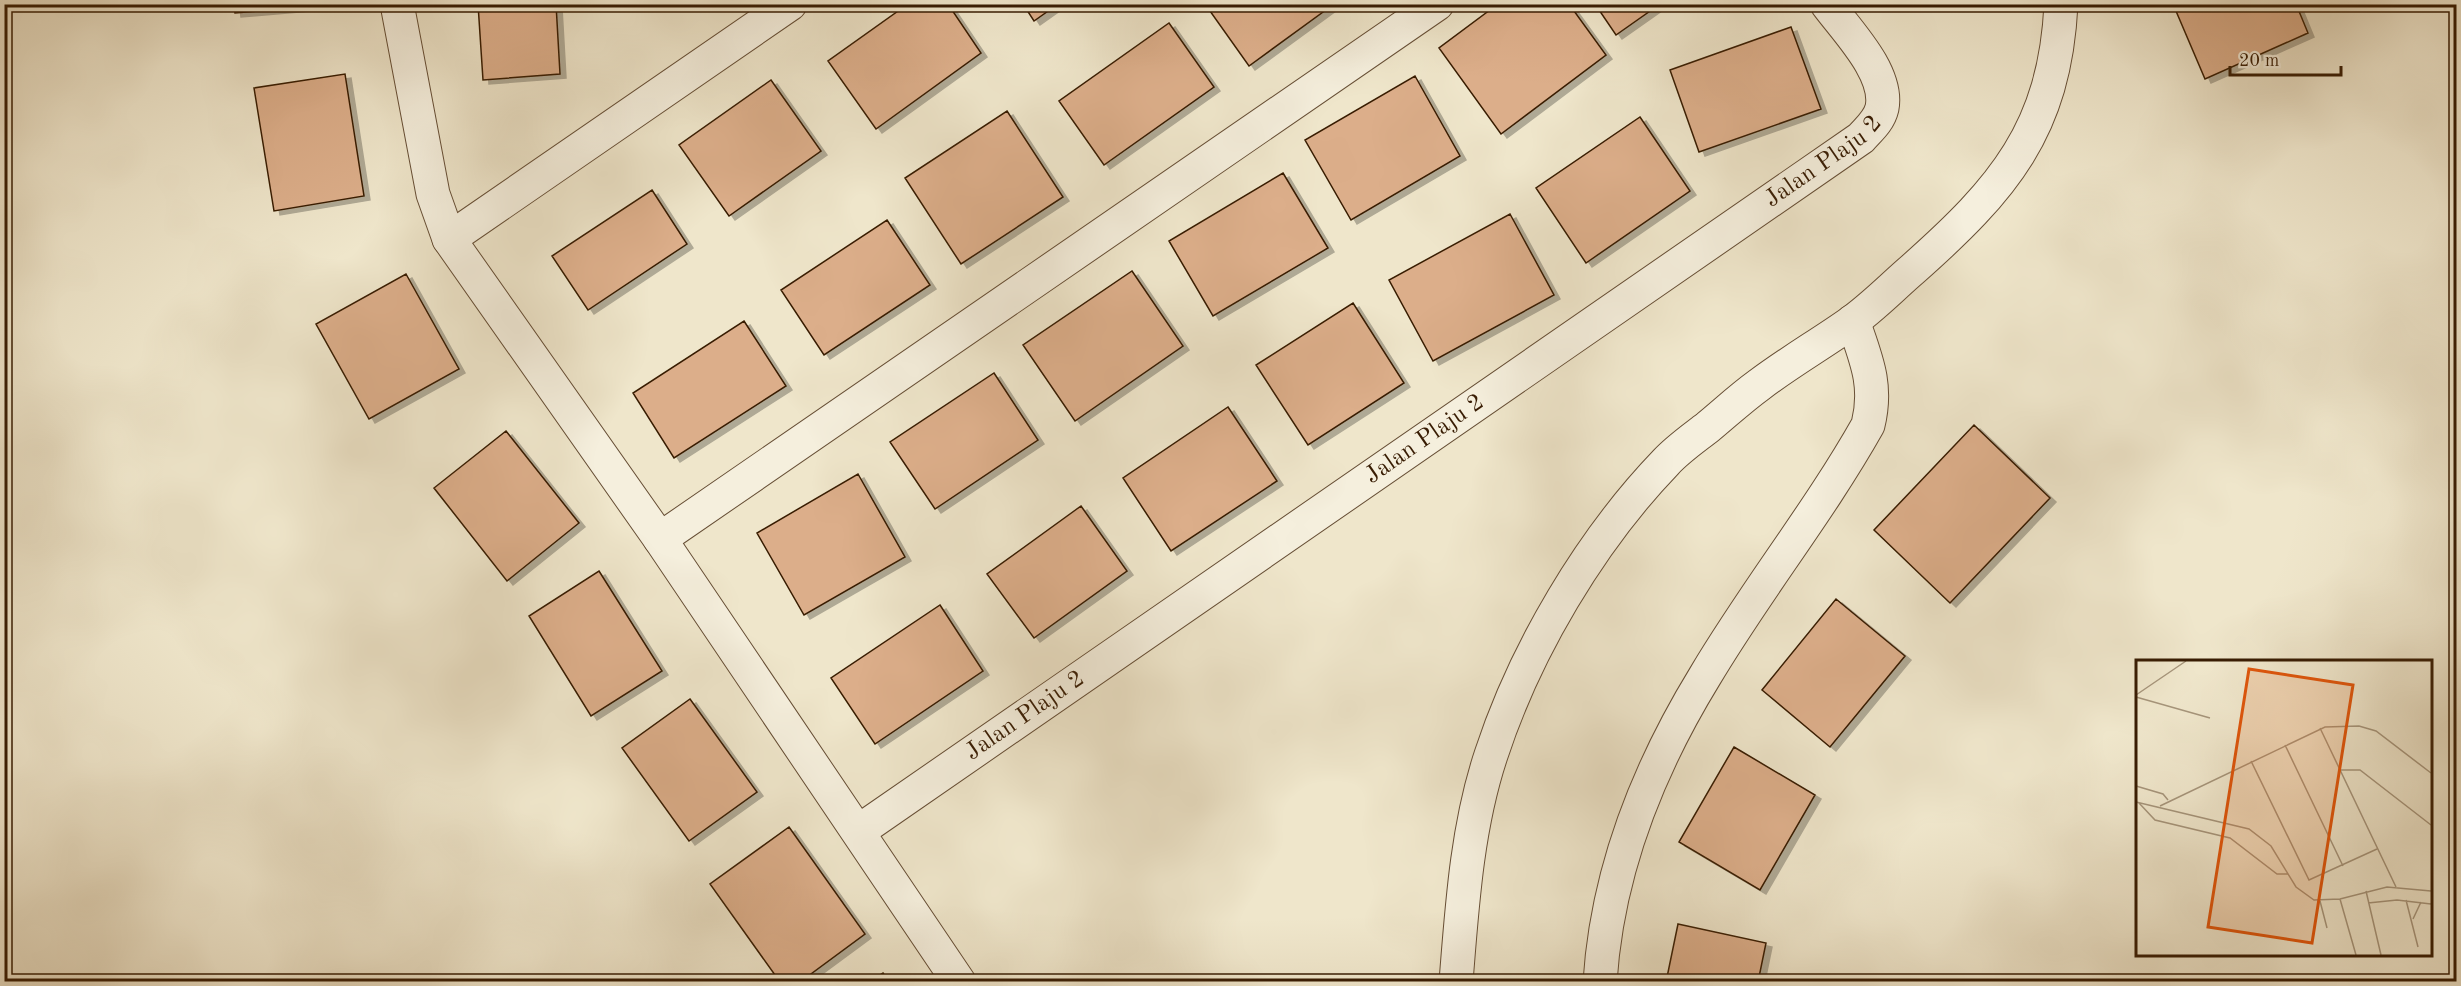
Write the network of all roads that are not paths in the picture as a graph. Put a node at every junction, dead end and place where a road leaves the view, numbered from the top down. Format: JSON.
{"nodes":[{"id":1,"x":397,"y":4,"type":"edge"},
{"id":2,"x":790,"y":4,"type":"edge"},
{"id":3,"x":1437,"y":4,"type":"edge"},
{"id":4,"x":1827,"y":4,"type":"edge"},
{"id":5,"x":2061,"y":4,"type":"edge"},
{"id":6,"x":449,"y":239,"type":"junction"},
{"id":7,"x":1853,"y":321,"type":"junction"},
{"id":8,"x":660,"y":539,"type":"junction"},
{"id":9,"x":859,"y":831,"type":"junction"},
{"id":10,"x":959,"y":981,"type":"edge"},
{"id":11,"x":1456,"y":981,"type":"edge"},
{"id":12,"x":1600,"y":981,"type":"edge"}],
"edges":[{"from":1,"to":6,"type":"street"},
{"from":2,"to":6,"type":"street"},
{"from":3,"to":8,"type":"street"},
{"from":4,"to":9,"type":"street","name":"Jalan Plaju 2"},
{"from":5,"to":7,"type":"street"},
{"from":6,"to":8,"type":"street"},
{"from":7,"to":11,"type":"street"},
{"from":7,"to":12,"type":"street"},
{"from":8,"to":9,"type":"street"},
{"from":9,"to":10,"type":"street"}]}
